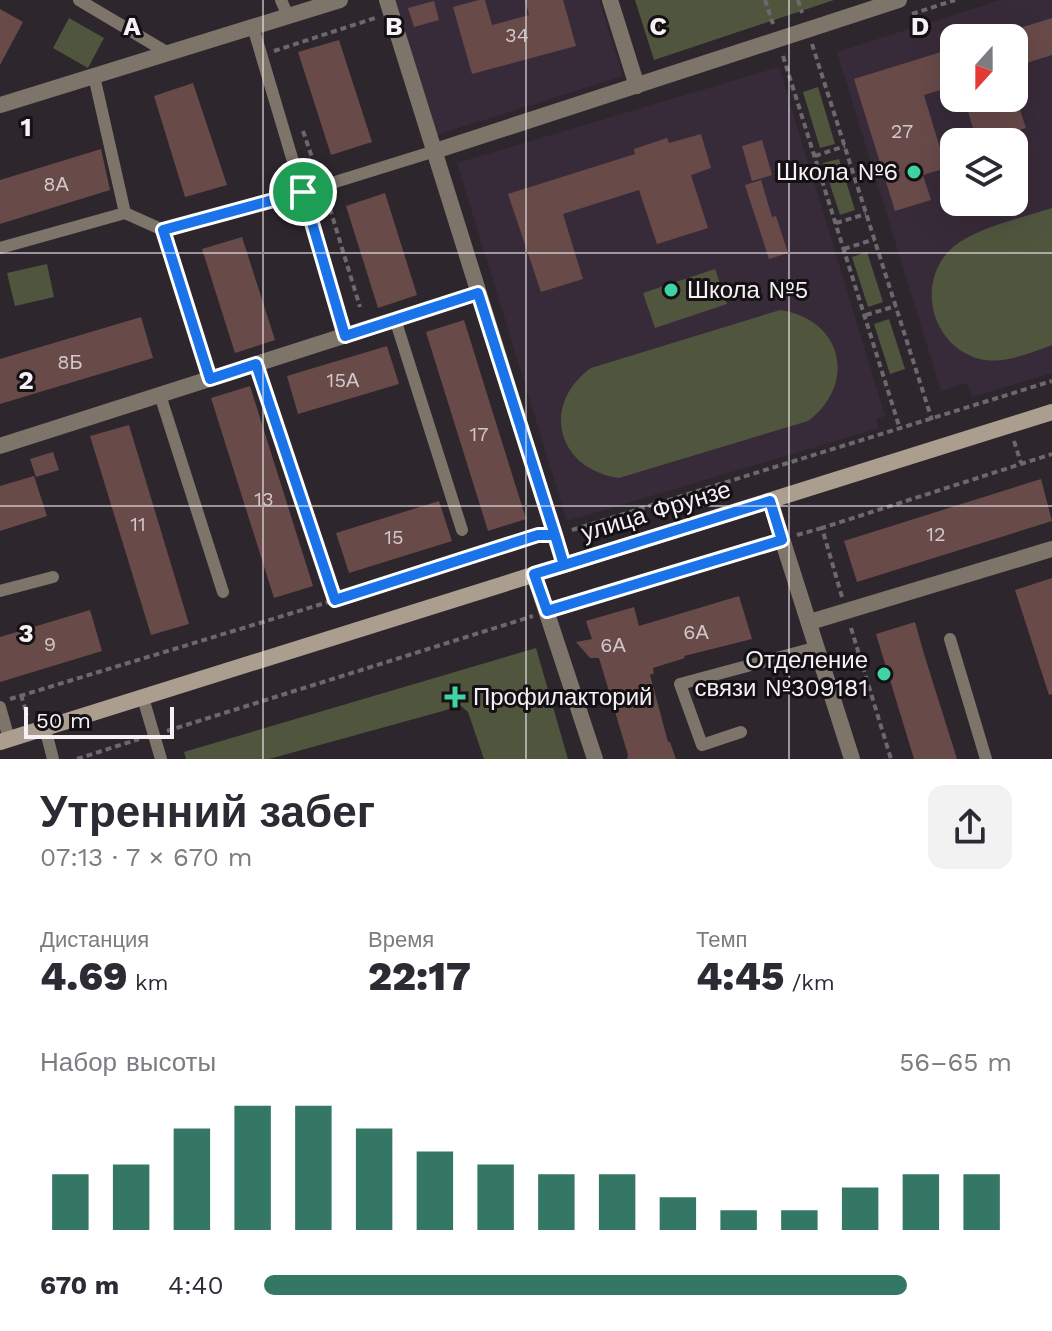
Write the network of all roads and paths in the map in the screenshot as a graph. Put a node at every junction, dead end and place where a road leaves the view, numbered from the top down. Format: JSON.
{"nodes":[{"id":1,"x":79,"y":0,"type":"edge"},
{"id":2,"x":340,"y":0,"type":"edge"},
{"id":3,"x":387,"y":0,"type":"edge"},
{"id":4,"x":610,"y":0,"type":"edge"},
{"id":5,"x":765,"y":0,"type":"edge"},
{"id":6,"x":798,"y":0,"type":"edge"},
{"id":7,"x":804,"y":0,"type":"edge"},
{"id":8,"x":899,"y":0,"type":"edge"},
{"id":9,"x":800,"y":7,"type":"junction"},
{"id":10,"x":284,"y":8,"type":"edge"},
{"id":11,"x":378,"y":18,"type":"dead end"},
{"id":12,"x":253,"y":27,"type":"junction"},
{"id":13,"x":808,"y":30,"type":"junction"},
{"id":14,"x":778,"y":40,"type":"junction"},
{"id":15,"x":274,"y":51,"type":"dead end"},
{"id":16,"x":168,"y":53,"type":"junction"},
{"id":17,"x":94,"y":76,"type":"junction"},
{"id":18,"x":637,"y":86,"type":"junction"},
{"id":19,"x":1,"y":104,"type":"edge"},
{"id":20,"x":301,"y":125,"type":"dead end"},
{"id":21,"x":845,"y":146,"type":"junction"},
{"id":22,"x":435,"y":151,"type":"junction"},
{"id":23,"x":815,"y":156,"type":"junction"},
{"id":24,"x":322,"y":185,"type":"junction"},
{"id":25,"x":303,"y":192,"type":"junction"},
{"id":26,"x":125,"y":213,"type":"junction"},
{"id":27,"x":866,"y":214,"type":"junction"},
{"id":28,"x":836,"y":223,"type":"junction"},
{"id":29,"x":163,"y":230,"type":"junction"},
{"id":30,"x":875,"y":239,"type":"junction"},
{"id":31,"x":0,"y":248,"type":"edge"},
{"id":32,"x":844,"y":249,"type":"junction"},
{"id":33,"x":478,"y":293,"type":"junction"},
{"id":34,"x":896,"y":306,"type":"junction"},
{"id":35,"x":360,"y":307,"type":"dead end"},
{"id":36,"x":866,"y":315,"type":"junction"},
{"id":37,"x":395,"y":319,"type":"junction"},
{"id":38,"x":345,"y":336,"type":"junction"},
{"id":39,"x":256,"y":364,"type":"junction"},
{"id":40,"x":210,"y":379,"type":"junction"},
{"id":41,"x":1052,"y":381,"type":"edge"},
{"id":42,"x":160,"y":395,"type":"junction"},
{"id":43,"x":1052,"y":412,"type":"edge"},
{"id":44,"x":932,"y":420,"type":"junction"},
{"id":45,"x":900,"y":429,"type":"junction"},
{"id":46,"x":0,"y":446,"type":"edge"},
{"id":47,"x":1052,"y":454,"type":"edge"},
{"id":48,"x":770,"y":501,"type":"junction"},
{"id":49,"x":822,"y":528,"type":"junction"},
{"id":50,"x":462,"y":530,"type":"dead end"},
{"id":51,"x":555,"y":535,"type":"junction"},
{"id":52,"x":782,"y":540,"type":"junction"},
{"id":53,"x":1052,"y":549,"type":"edge"},
{"id":54,"x":564,"y":565,"type":"junction"},
{"id":55,"x":534,"y":574,"type":"junction"},
{"id":56,"x":53,"y":577,"type":"dead end"},
{"id":57,"x":0,"y":591,"type":"edge"},
{"id":58,"x":223,"y":592,"type":"dead end"},
{"id":59,"x":335,"y":600,"type":"junction"},
{"id":60,"x":555,"y":609,"type":"junction"},
{"id":61,"x":846,"y":612,"type":"junction"},
{"id":62,"x":567,"y":620,"type":"dead end"},
{"id":63,"x":810,"y":622,"type":"junction"},
{"id":64,"x":950,"y":639,"type":"dead end"},
{"id":65,"x":818,"y":647,"type":"junction"},
{"id":66,"x":143,"y":698,"type":"junction"},
{"id":67,"x":0,"y":704,"type":"edge"},
{"id":68,"x":45,"y":728,"type":"junction"},
{"id":69,"x":741,"y":732,"type":"dead end"},
{"id":70,"x":154,"y":735,"type":"junction"},
{"id":71,"x":4,"y":740,"type":"edge"},
{"id":72,"x":53,"y":759,"type":"edge"},
{"id":73,"x":77,"y":759,"type":"edge"},
{"id":74,"x":161,"y":759,"type":"edge"},
{"id":75,"x":595,"y":759,"type":"edge"},
{"id":76,"x":852,"y":759,"type":"edge"},
{"id":77,"x":891,"y":759,"type":"edge"},
{"id":78,"x":986,"y":759,"type":"edge"}],
"edges":[{"from":1,"to":16,"type":"lane"},
{"from":2,"to":10,"type":"street"},
{"from":3,"to":22,"type":"street"},
{"from":4,"to":18,"type":"street"},
{"from":5,"to":14,"type":"path"},
{"from":6,"to":9,"type":"path"},
{"from":7,"to":9,"type":"path"},
{"from":8,"to":13,"type":"street"},
{"from":9,"to":13,"type":"path"},
{"from":10,"to":12,"type":"street"},
{"from":11,"to":15,"type":"path"},
{"from":12,"to":16,"type":"street"},
{"from":12,"to":25,"type":"lane"},
{"from":13,"to":14,"type":"street"},
{"from":13,"to":21,"type":"path"},
{"from":14,"to":18,"type":"street"},
{"from":14,"to":23,"type":"path"},
{"from":16,"to":17,"type":"street"},
{"from":17,"to":19,"type":"street"},
{"from":17,"to":26,"type":"lane"},
{"from":18,"to":22,"type":"street"},
{"from":20,"to":24,"type":"path"},
{"from":21,"to":23,"type":"path"},
{"from":21,"to":27,"type":"path"},
{"from":22,"to":24,"type":"lane"},
{"from":22,"to":33,"type":"street"},
{"from":23,"to":28,"type":"path"},
{"from":24,"to":25,"type":"lane"},
{"from":24,"to":35,"type":"path"},
{"from":25,"to":29,"type":"lane"},
{"from":25,"to":38,"type":"lane"},
{"from":26,"to":29,"type":"lane"},
{"from":26,"to":31,"type":"lane"},
{"from":27,"to":28,"type":"path"},
{"from":27,"to":30,"type":"path"},
{"from":28,"to":32,"type":"path"},
{"from":29,"to":40,"type":"lane"},
{"from":30,"to":32,"type":"path"},
{"from":30,"to":34,"type":"path"},
{"from":32,"to":36,"type":"path"},
{"from":33,"to":37,"type":"street"},
{"from":33,"to":51,"type":"street"},
{"from":34,"to":36,"type":"path"},
{"from":34,"to":44,"type":"path"},
{"from":36,"to":45,"type":"path"},
{"from":37,"to":38,"type":"street"},
{"from":37,"to":50,"type":"lane"},
{"from":38,"to":39,"type":"street"},
{"from":39,"to":40,"type":"street"},
{"from":39,"to":59,"type":"path"},
{"from":40,"to":42,"type":"street"},
{"from":41,"to":44,"type":"path"},
{"from":42,"to":46,"type":"street"},
{"from":42,"to":58,"type":"lane"},
{"from":43,"to":48,"type":"main road","name":"улица Фрунзе"},
{"from":44,"to":45,"type":"path"},
{"from":45,"to":51,"type":"path"},
{"from":47,"to":49,"type":"path"},
{"from":48,"to":52,"type":"street"},
{"from":48,"to":54,"type":"main road","name":"улица Фрунзе"},
{"from":49,"to":52,"type":"path"},
{"from":49,"to":61,"type":"path"},
{"from":51,"to":54,"type":"street"},
{"from":51,"to":59,"type":"path"},
{"from":52,"to":60,"type":"path"},
{"from":52,"to":63,"type":"street"},
{"from":53,"to":61,"type":"street"},
{"from":54,"to":55,"type":"main road","name":"улица Фрунзе"},
{"from":55,"to":60,"type":"street"},
{"from":55,"to":66,"type":"main road","name":"улица Фрунзе"},
{"from":56,"to":57,"type":"lane"},
{"from":59,"to":67,"type":"path"},
{"from":60,"to":62,"type":"path"},
{"from":60,"to":70,"type":"path"},
{"from":60,"to":75,"type":"street"},
{"from":61,"to":63,"type":"street"},
{"from":61,"to":77,"type":"path"},
{"from":63,"to":65,"type":"street"},
{"from":64,"to":78,"type":"lane"},
{"from":65,"to":69,"type":"lane"},
{"from":65,"to":76,"type":"street"},
{"from":66,"to":68,"type":"main road","name":"улица Фрунзе"},
{"from":66,"to":70,"type":"lane"},
{"from":67,"to":71,"type":"lane"},
{"from":68,"to":71,"type":"main road","name":"улица Фрунзе"},
{"from":68,"to":72,"type":"lane"},
{"from":70,"to":73,"type":"path"},
{"from":70,"to":74,"type":"lane"}]}
